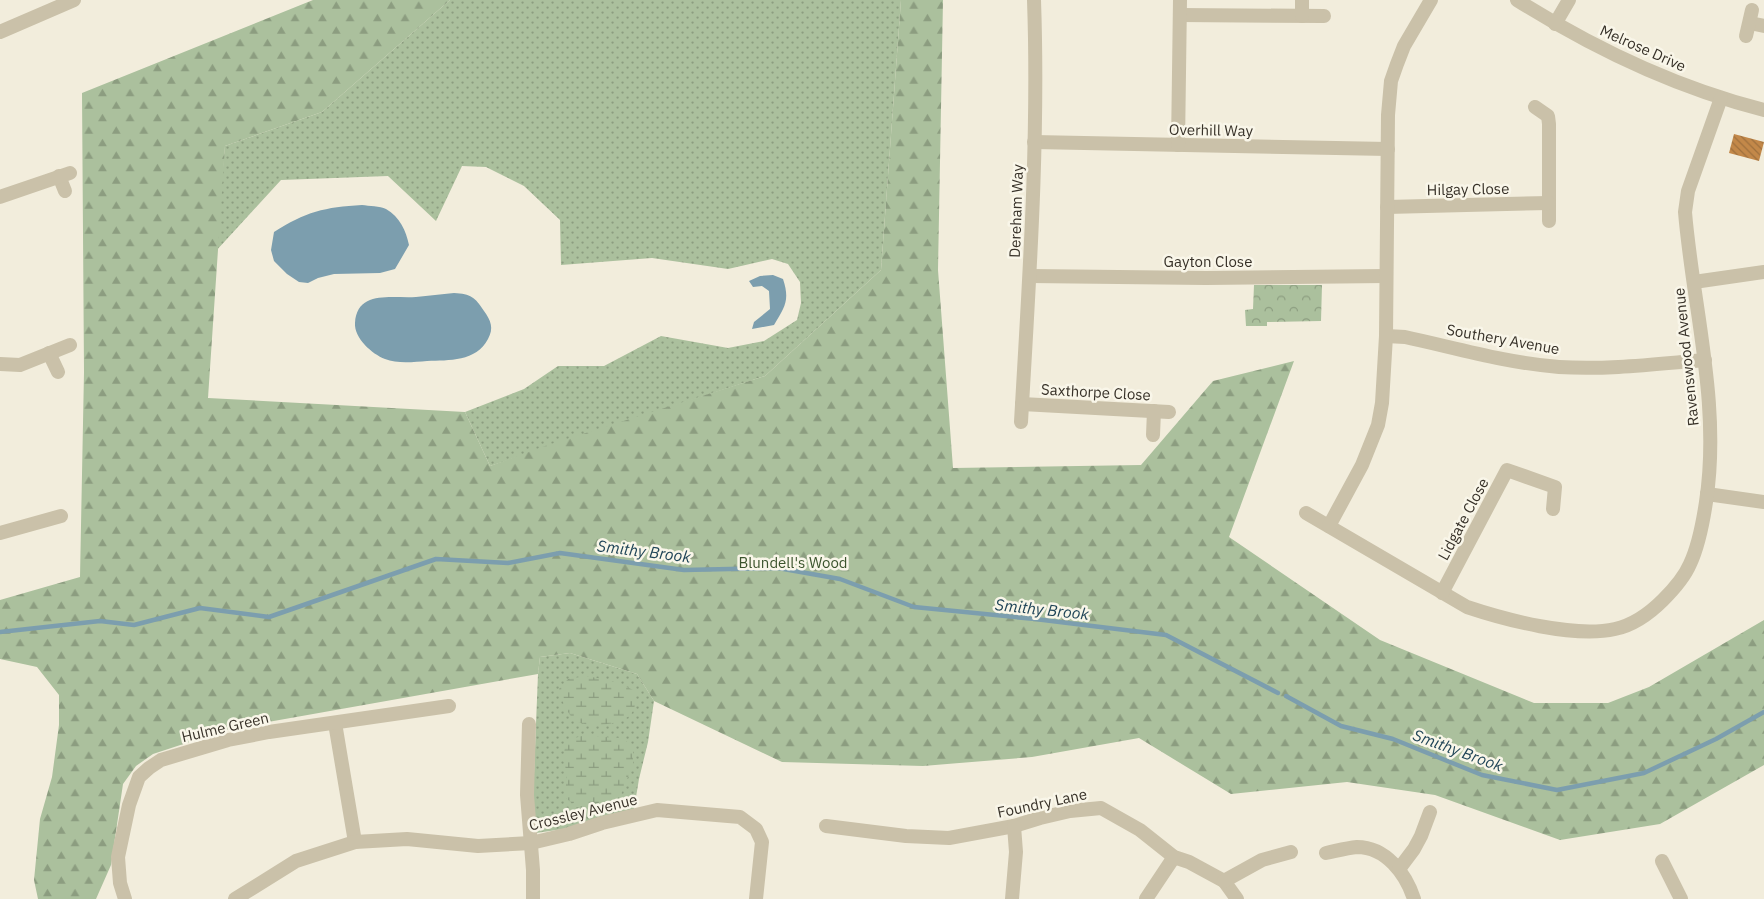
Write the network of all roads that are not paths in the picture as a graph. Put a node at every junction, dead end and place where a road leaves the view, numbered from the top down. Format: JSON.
{"nodes":[{"id":1,"x":74,"y":0,"type":"edge"},
{"id":2,"x":1034,"y":0,"type":"edge"},
{"id":3,"x":1180,"y":0,"type":"edge"},
{"id":4,"x":1302,"y":0,"type":"edge"},
{"id":5,"x":1431,"y":0,"type":"edge"},
{"id":6,"x":1516,"y":0,"type":"edge"},
{"id":7,"x":1568,"y":0,"type":"edge"},
{"id":8,"x":1180,"y":15,"type":"junction"},
{"id":9,"x":1302,"y":16,"type":"junction"},
{"id":10,"x":1324,"y":16,"type":"dead end"},
{"id":11,"x":1749,"y":23,"type":"dead end"},
{"id":12,"x":1555,"y":24,"type":"junction"},
{"id":13,"x":1764,"y":26,"type":"edge"},
{"id":14,"x":0,"y":32,"type":"edge"},
{"id":15,"x":1721,"y":98,"type":"junction"},
{"id":16,"x":1535,"y":107,"type":"dead end"},
{"id":17,"x":1764,"y":110,"type":"edge"},
{"id":18,"x":1034,"y":142,"type":"junction"},
{"id":19,"x":1178,"y":145,"type":"junction"},
{"id":20,"x":1388,"y":149,"type":"junction"},
{"id":21,"x":65,"y":191,"type":"dead end"},
{"id":22,"x":0,"y":197,"type":"edge"},
{"id":23,"x":1549,"y":203,"type":"junction"},
{"id":24,"x":1387,"y":207,"type":"junction"},
{"id":25,"x":1550,"y":221,"type":"dead end"},
{"id":26,"x":1764,"y":272,"type":"edge"},
{"id":27,"x":1030,"y":276,"type":"junction"},
{"id":28,"x":1386,"y":276,"type":"junction"},
{"id":29,"x":1694,"y":282,"type":"junction"},
{"id":30,"x":1386,"y":336,"type":"junction"},
{"id":31,"x":70,"y":345,"type":"dead end"},
{"id":32,"x":49,"y":353,"type":"junction"},
{"id":33,"x":1704,"y":360,"type":"junction"},
{"id":34,"x":0,"y":364,"type":"edge"},
{"id":35,"x":58,"y":372,"type":"dead end"},
{"id":36,"x":1022,"y":404,"type":"junction"},
{"id":37,"x":1154,"y":411,"type":"junction"},
{"id":38,"x":1169,"y":412,"type":"dead end"},
{"id":39,"x":1021,"y":422,"type":"dead end"},
{"id":40,"x":1153,"y":435,"type":"dead end"},
{"id":41,"x":1707,"y":494,"type":"junction"},
{"id":42,"x":1764,"y":502,"type":"edge"},
{"id":43,"x":1553,"y":509,"type":"dead end"},
{"id":44,"x":1306,"y":513,"type":"dead end"},
{"id":45,"x":61,"y":516,"type":"dead end"},
{"id":46,"x":1329,"y":526,"type":"junction"},
{"id":47,"x":0,"y":533,"type":"edge"},
{"id":48,"x":1442,"y":594,"type":"junction"},
{"id":49,"x":450,"y":706,"type":"dead end"},
{"id":50,"x":336,"y":723,"type":"junction"},
{"id":51,"x":529,"y":724,"type":"dead end"},
{"id":52,"x":1430,"y":812,"type":"dead end"},
{"id":53,"x":826,"y":826,"type":"dead end"},
{"id":54,"x":1014,"y":826,"type":"junction"},
{"id":55,"x":355,"y":842,"type":"junction"},
{"id":56,"x":531,"y":842,"type":"junction"},
{"id":57,"x":1291,"y":852,"type":"dead end"},
{"id":58,"x":1326,"y":853,"type":"dead end"},
{"id":59,"x":1174,"y":857,"type":"junction"},
{"id":60,"x":1662,"y":861,"type":"dead end"},
{"id":61,"x":1399,"y":869,"type":"junction"},
{"id":62,"x":1224,"y":881,"type":"junction"},
{"id":63,"x":125,"y":899,"type":"edge"},
{"id":64,"x":235,"y":899,"type":"edge"},
{"id":65,"x":533,"y":899,"type":"edge"},
{"id":66,"x":756,"y":899,"type":"edge"},
{"id":67,"x":1012,"y":899,"type":"edge"},
{"id":68,"x":1146,"y":899,"type":"edge"},
{"id":69,"x":1237,"y":899,"type":"edge"},
{"id":70,"x":1414,"y":899,"type":"edge"},
{"id":71,"x":1680,"y":899,"type":"edge"}],
"edges":[{"from":1,"to":14,"type":"street"},
{"from":2,"to":18,"type":"street","name":"Dereham Way"},
{"from":3,"to":8,"type":"street"},
{"from":4,"to":9,"type":"street"},
{"from":5,"to":20,"type":"street"},
{"from":6,"to":12,"type":"street","name":"Melrose Drive"},
{"from":7,"to":12,"type":"street"},
{"from":8,"to":9,"type":"street"},
{"from":8,"to":19,"type":"street"},
{"from":9,"to":10,"type":"street"},
{"from":11,"to":13,"type":"street"},
{"from":12,"to":15,"type":"street","name":"Melrose Drive"},
{"from":15,"to":17,"type":"street","name":"Melrose Drive"},
{"from":15,"to":29,"type":"street","name":"Ravenswood Avenue"},
{"from":16,"to":23,"type":"street"},
{"from":18,"to":19,"type":"street","name":"Overhill Way"},
{"from":18,"to":27,"type":"street","name":"Dereham Way"},
{"from":19,"to":20,"type":"street","name":"Overhill Way"},
{"from":20,"to":24,"type":"street"},
{"from":21,"to":22,"type":"street"},
{"from":23,"to":24,"type":"street","name":"Hilgay Close"},
{"from":23,"to":25,"type":"street"},
{"from":24,"to":28,"type":"street"},
{"from":26,"to":29,"type":"street"},
{"from":27,"to":28,"type":"street","name":"Gayton Close"},
{"from":27,"to":36,"type":"street","name":"Dereham Way"},
{"from":28,"to":30,"type":"street"},
{"from":29,"to":33,"type":"street","name":"Ravenswood Avenue"},
{"from":30,"to":33,"type":"street","name":"Southery Avenue"},
{"from":30,"to":46,"type":"street"},
{"from":31,"to":32,"type":"street"},
{"from":32,"to":34,"type":"street"},
{"from":32,"to":35,"type":"street"},
{"from":33,"to":41,"type":"street","name":"Ravenswood Avenue"},
{"from":36,"to":37,"type":"street","name":"Saxthorpe Close"},
{"from":36,"to":39,"type":"street","name":"Dereham Way"},
{"from":37,"to":38,"type":"street","name":"Saxthorpe Close"},
{"from":37,"to":40,"type":"street"},
{"from":41,"to":42,"type":"street"},
{"from":41,"to":48,"type":"street","name":"Ravenswood Avenue"},
{"from":43,"to":48,"type":"street","name":"Lidgate Close"},
{"from":44,"to":46,"type":"street","name":"Ravenswood Avenue"},
{"from":45,"to":47,"type":"street"},
{"from":46,"to":48,"type":"street","name":"Ravenswood Avenue"},
{"from":49,"to":50,"type":"street","name":"Hulme Green"},
{"from":50,"to":55,"type":"street"},
{"from":50,"to":63,"type":"street","name":"Hulme Green"},
{"from":51,"to":56,"type":"street"},
{"from":52,"to":61,"type":"street"},
{"from":53,"to":54,"type":"street","name":"Foundry Lane"},
{"from":54,"to":59,"type":"street","name":"Foundry Lane"},
{"from":54,"to":67,"type":"street"},
{"from":55,"to":56,"type":"street","name":"Crossley Avenue"},
{"from":55,"to":64,"type":"street","name":"Crossley Avenue"},
{"from":56,"to":65,"type":"street"},
{"from":56,"to":66,"type":"street","name":"Crossley Avenue"},
{"from":57,"to":62,"type":"street"},
{"from":58,"to":61,"type":"street"},
{"from":59,"to":62,"type":"street","name":"Foundry Lane"},
{"from":59,"to":68,"type":"street"},
{"from":60,"to":71,"type":"street"},
{"from":61,"to":70,"type":"street"},
{"from":62,"to":69,"type":"street","name":"Foundry Lane"}]}
